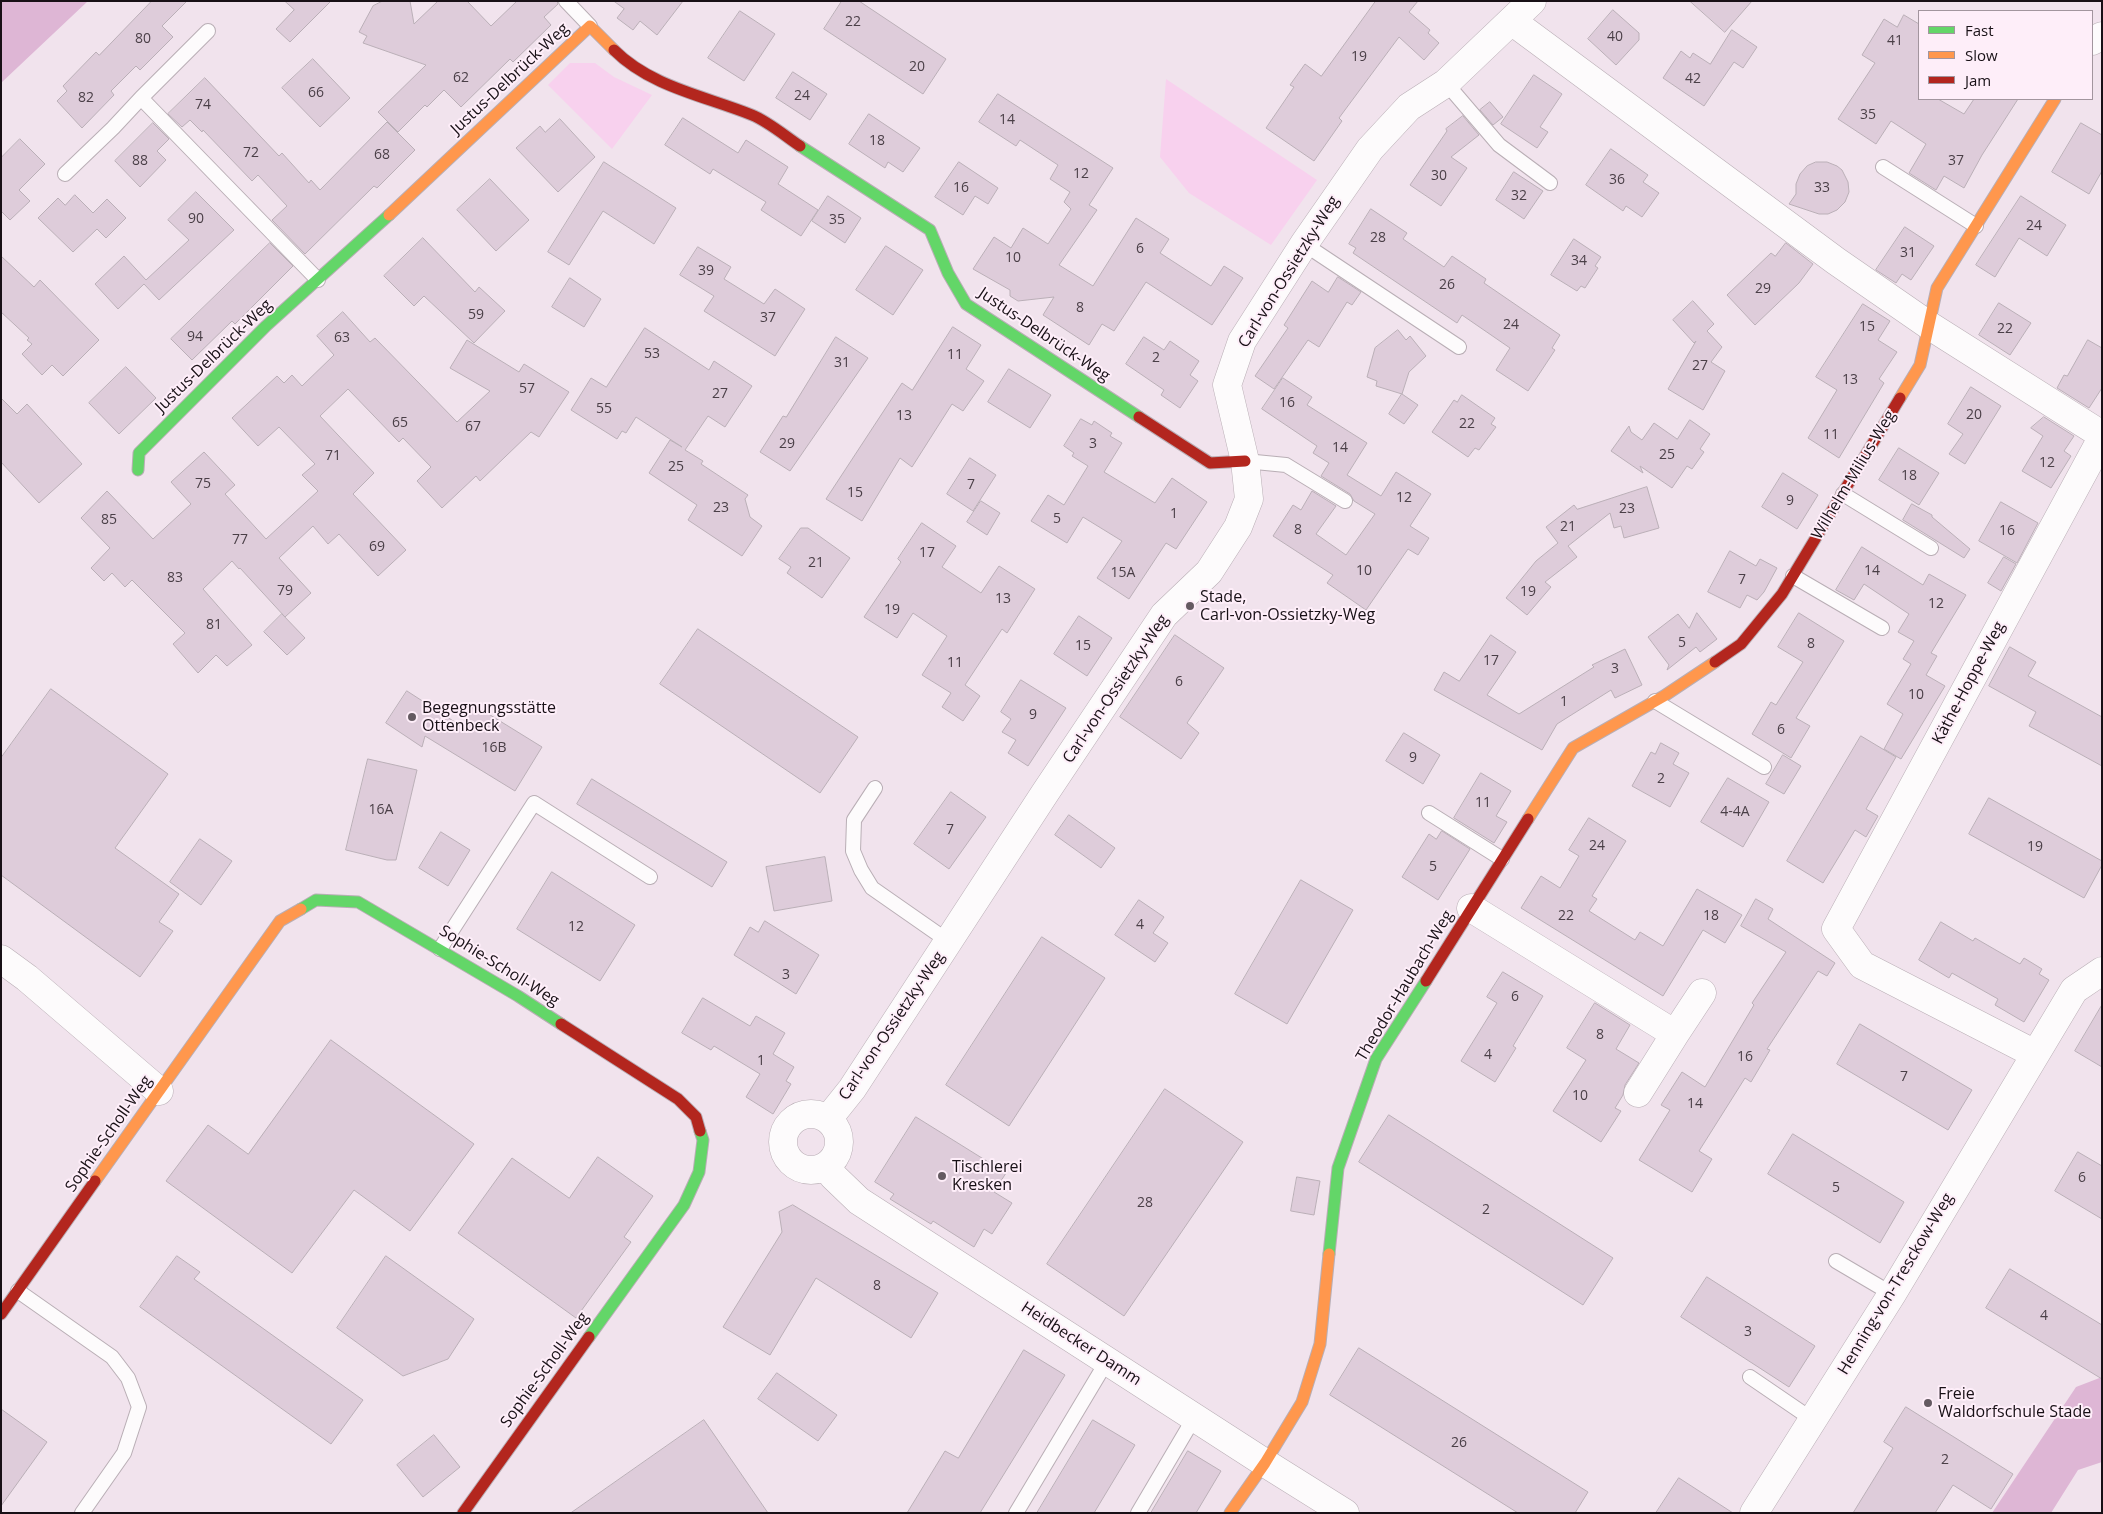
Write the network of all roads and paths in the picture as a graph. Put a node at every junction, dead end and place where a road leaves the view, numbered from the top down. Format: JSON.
{"nodes":[{"id":1,"x":566,"y":1,"type":"edge"},
{"id":2,"x":1532,"y":1,"type":"edge"},
{"id":3,"x":1513,"y":22,"type":"junction"},
{"id":4,"x":590,"y":26,"type":"junction"},
{"id":5,"x":208,"y":31,"type":"dead end"},
{"id":6,"x":1446,"y":83,"type":"junction"},
{"id":7,"x":141,"y":98,"type":"junction"},
{"id":8,"x":2054,"y":100,"type":"edge"},
{"id":9,"x":1883,"y":167,"type":"dead end"},
{"id":10,"x":65,"y":174,"type":"dead end"},
{"id":11,"x":1550,"y":183,"type":"dead end"},
{"id":12,"x":1976,"y":226,"type":"junction"},
{"id":13,"x":1304,"y":244,"type":"junction"},
{"id":14,"x":318,"y":280,"type":"junction"},
{"id":15,"x":1930,"y":326,"type":"junction"},
{"id":16,"x":1459,"y":347,"type":"dead end"},
{"id":17,"x":2102,"y":437,"type":"edge"},
{"id":18,"x":1245,"y":461,"type":"junction"},
{"id":19,"x":138,"y":470,"type":"dead end"},
{"id":20,"x":1843,"y":494,"type":"junction"},
{"id":21,"x":1345,"y":502,"type":"dead end"},
{"id":22,"x":1931,"y":548,"type":"dead end"},
{"id":23,"x":1793,"y":576,"type":"junction"},
{"id":24,"x":1882,"y":628,"type":"dead end"},
{"id":25,"x":1654,"y":701,"type":"junction"},
{"id":26,"x":1764,"y":767,"type":"dead end"},
{"id":27,"x":1557,"y":772,"type":"joint"},
{"id":28,"x":875,"y":788,"type":"dead end"},
{"id":29,"x":1429,"y":813,"type":"dead end"},
{"id":30,"x":1502,"y":859,"type":"junction"},
{"id":31,"x":650,"y":877,"type":"dead end"},
{"id":32,"x":1471,"y":908,"type":"junction"},
{"id":33,"x":948,"y":941,"type":"junction"},
{"id":34,"x":440,"y":949,"type":"junction"},
{"id":35,"x":1,"y":959,"type":"edge"},
{"id":36,"x":2102,"y":971,"type":"edge"},
{"id":37,"x":1702,"y":993,"type":"dead end"},
{"id":38,"x":1675,"y":1034,"type":"junction"},
{"id":39,"x":2035,"y":1054,"type":"junction"},
{"id":40,"x":159,"y":1091,"type":"junction"},
{"id":41,"x":1638,"y":1093,"type":"dead end"},
{"id":42,"x":828,"y":1119,"type":"junction"},
{"id":43,"x":828,"y":1165,"type":"junction"},
{"id":44,"x":1836,"y":1262,"type":"dead end"},
{"id":45,"x":18,"y":1291,"type":"junction"},
{"id":46,"x":1892,"y":1294,"type":"junction"},
{"id":47,"x":1,"y":1314,"type":"edge"},
{"id":48,"x":1107,"y":1361,"type":"junction"},
{"id":49,"x":1750,"y":1377,"type":"dead end"},
{"id":50,"x":1194,"y":1418,"type":"junction"},
{"id":51,"x":1813,"y":1420,"type":"junction"},
{"id":52,"x":1265,"y":1463,"type":"junction"},
{"id":53,"x":82,"y":1513,"type":"edge"},
{"id":54,"x":463,"y":1513,"type":"edge"},
{"id":55,"x":1016,"y":1513,"type":"edge"},
{"id":56,"x":1138,"y":1513,"type":"edge"},
{"id":57,"x":1230,"y":1513,"type":"edge"},
{"id":58,"x":1345,"y":1513,"type":"edge"},
{"id":59,"x":1754,"y":1513,"type":"edge"}],
"edges":[{"from":1,"to":4,"type":"lane"},
{"from":2,"to":3,"type":"street","name":"Carl-von-Ossietzky-Weg"},
{"from":3,"to":6,"type":"street","name":"Carl-von-Ossietzky-Weg"},
{"from":3,"to":15,"type":"street"},
{"from":4,"to":14,"type":"street","name":"Justus-Delbrück-Weg"},
{"from":4,"to":18,"type":"street","name":"Justus-Delbrück-Weg"},
{"from":5,"to":7,"type":"lane"},
{"from":6,"to":11,"type":"lane"},
{"from":6,"to":13,"type":"street","name":"Carl-von-Ossietzky-Weg"},
{"from":7,"to":10,"type":"lane"},
{"from":7,"to":14,"type":"lane"},
{"from":8,"to":12,"type":"street","name":"Wilhelm-Milius-Weg"},
{"from":9,"to":12,"type":"lane"},
{"from":12,"to":15,"type":"street","name":"Wilhelm-Milius-Weg"},
{"from":13,"to":16,"type":"lane"},
{"from":13,"to":18,"type":"street","name":"Carl-von-Ossietzky-Weg"},
{"from":14,"to":19,"type":"street","name":"Justus-Delbrück-Weg"},
{"from":15,"to":17,"type":"street"},
{"from":15,"to":20,"type":"street","name":"Wilhelm-Milius-Weg"},
{"from":17,"to":39,"type":"street","name":"Käthe-Hoppe-Weg"},
{"from":18,"to":21,"type":"lane"},
{"from":18,"to":33,"type":"street","name":"Carl-von-Ossietzky-Weg"},
{"from":20,"to":22,"type":"lane"},
{"from":20,"to":23,"type":"street","name":"Wilhelm-Milius-Weg"},
{"from":23,"to":24,"type":"lane"},
{"from":23,"to":25,"type":"street","name":"Wilhelm-Milius-Weg"},
{"from":25,"to":26,"type":"lane"},
{"from":25,"to":27,"type":"street","name":"Wilhelm-Milius-Weg"},
{"from":27,"to":30,"type":"street","name":"Theodor-Haubach-Weg"},
{"from":28,"to":33,"type":"lane"},
{"from":29,"to":30,"type":"lane"},
{"from":30,"to":32,"type":"street","name":"Theodor-Haubach-Weg"},
{"from":31,"to":34,"type":"lane"},
{"from":32,"to":38,"type":"street"},
{"from":32,"to":52,"type":"street","name":"Theodor-Haubach-Weg"},
{"from":33,"to":42,"type":"street","name":"Carl-von-Ossietzky-Weg"},
{"from":34,"to":40,"type":"street","name":"Sophie-Scholl-Weg"},
{"from":34,"to":54,"type":"street","name":"Sophie-Scholl-Weg"},
{"from":35,"to":40,"type":"street"},
{"from":36,"to":39,"type":"street","name":"Henning-von-Tresckow-Weg"},
{"from":37,"to":38,"type":"street"},
{"from":38,"to":41,"type":"street"},
{"from":39,"to":46,"type":"street","name":"Henning-von-Tresckow-Weg"},
{"from":40,"to":45,"type":"street","name":"Sophie-Scholl-Weg"},
{"from":42,"to":43,"type":"street"},
{"from":42,"to":43,"type":"street"},
{"from":43,"to":48,"type":"street","name":"Heidbecker Damm"},
{"from":44,"to":46,"type":"lane"},
{"from":45,"to":47,"type":"street","name":"Sophie-Scholl-Weg"},
{"from":45,"to":53,"type":"lane"},
{"from":46,"to":51,"type":"street","name":"Henning-von-Tresckow-Weg"},
{"from":48,"to":50,"type":"street","name":"Heidbecker Damm"},
{"from":48,"to":55,"type":"lane"},
{"from":49,"to":51,"type":"lane"},
{"from":50,"to":52,"type":"street","name":"Heidbecker Damm"},
{"from":50,"to":56,"type":"lane"},
{"from":51,"to":59,"type":"street","name":"Henning-von-Tresckow-Weg"},
{"from":52,"to":57,"type":"street","name":"Theodor-Haubach-Weg"},
{"from":52,"to":58,"type":"street","name":"Heidbecker Damm"}]}
